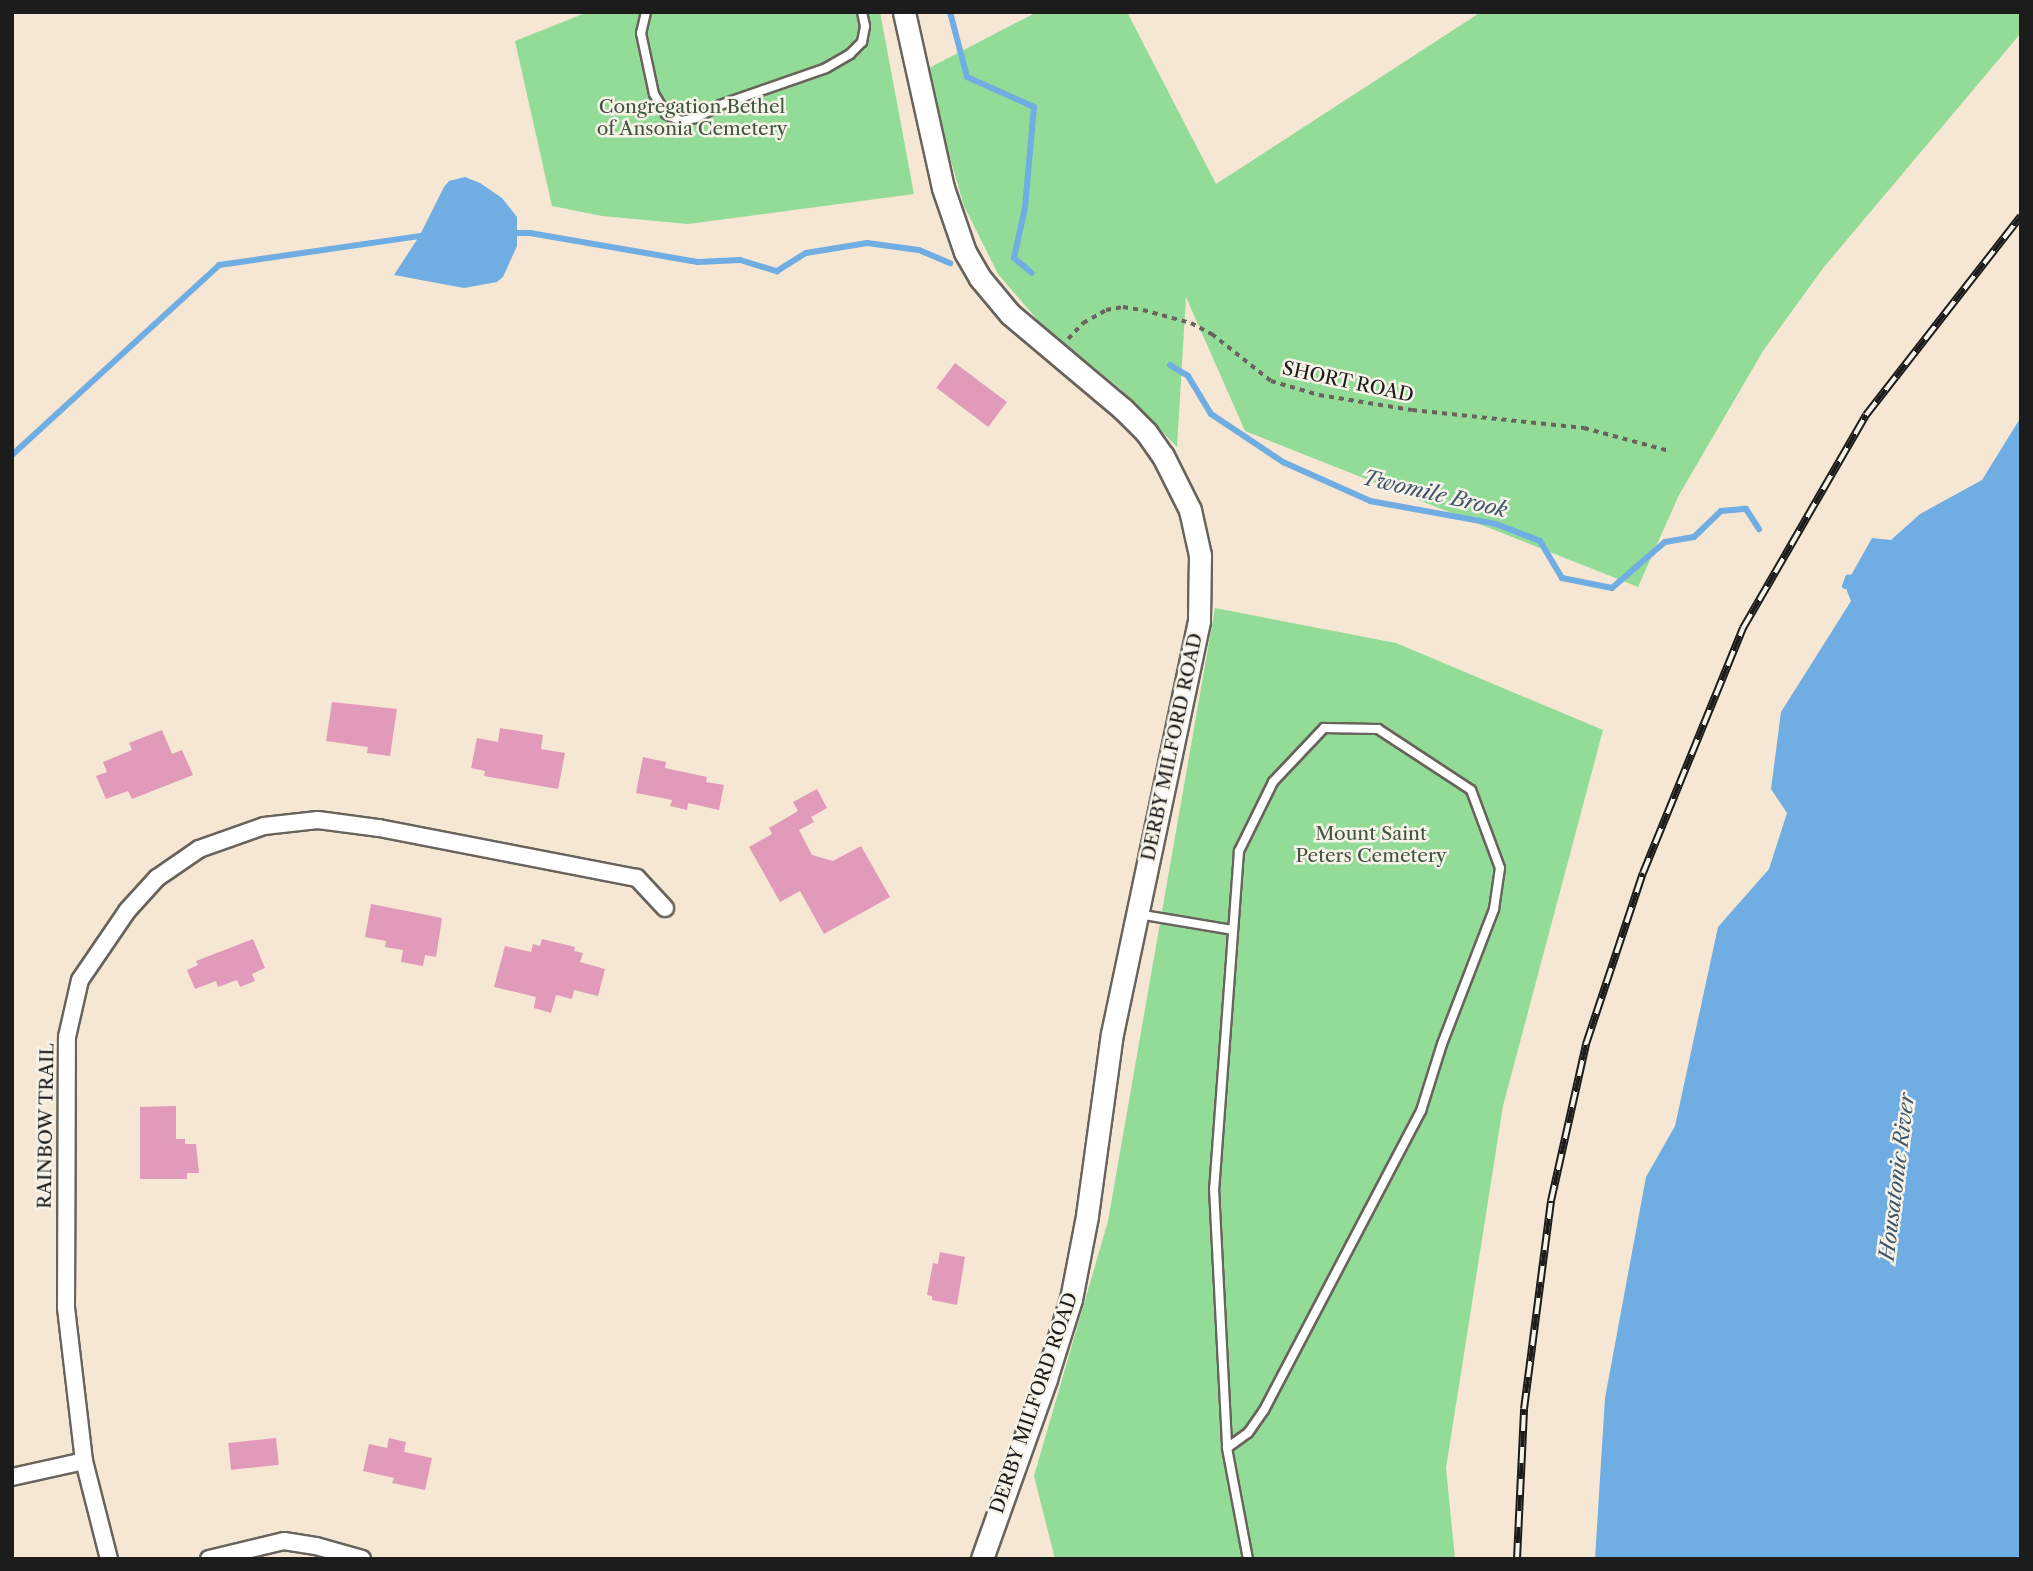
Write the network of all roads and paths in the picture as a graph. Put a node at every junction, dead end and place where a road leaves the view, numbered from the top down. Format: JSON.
{"nodes":[{"id":1,"x":646,"y":12,"type":"edge"},
{"id":2,"x":862,"y":12,"type":"edge"},
{"id":3,"x":904,"y":12,"type":"edge"},
{"id":4,"x":1054,"y":353,"type":"junction"},
{"id":5,"x":1669,"y":451,"type":"dead end"},
{"id":6,"x":665,"y":908,"type":"dead end"},
{"id":7,"x":1136,"y":913,"type":"junction"},
{"id":8,"x":1233,"y":930,"type":"junction"},
{"id":9,"x":1227,"y":1448,"type":"junction"},
{"id":10,"x":84,"y":1461,"type":"junction"},
{"id":11,"x":12,"y":1477,"type":"edge"},
{"id":12,"x":108,"y":1559,"type":"edge"},
{"id":13,"x":209,"y":1559,"type":"edge"},
{"id":14,"x":362,"y":1559,"type":"edge"},
{"id":15,"x":982,"y":1559,"type":"edge"},
{"id":16,"x":1248,"y":1559,"type":"edge"}],
"edges":[{"from":1,"to":2,"type":"lane"},
{"from":3,"to":4,"type":"main road","name":"DERBY MILFORD ROAD"},
{"from":4,"to":5,"type":"path","name":"SHORT ROAD"},
{"from":4,"to":7,"type":"main road","name":"DERBY MILFORD ROAD"},
{"from":6,"to":10,"type":"street","name":"RAINBOW TRAIL"},
{"from":7,"to":8,"type":"lane"},
{"from":7,"to":15,"type":"main road","name":"DERBY MILFORD ROAD"},
{"from":8,"to":9,"type":"lane"},
{"from":8,"to":9,"type":"lane"},
{"from":9,"to":16,"type":"lane"},
{"from":10,"to":11,"type":"street"},
{"from":10,"to":12,"type":"street","name":"RAINBOW TRAIL"},
{"from":13,"to":14,"type":"street"}]}
